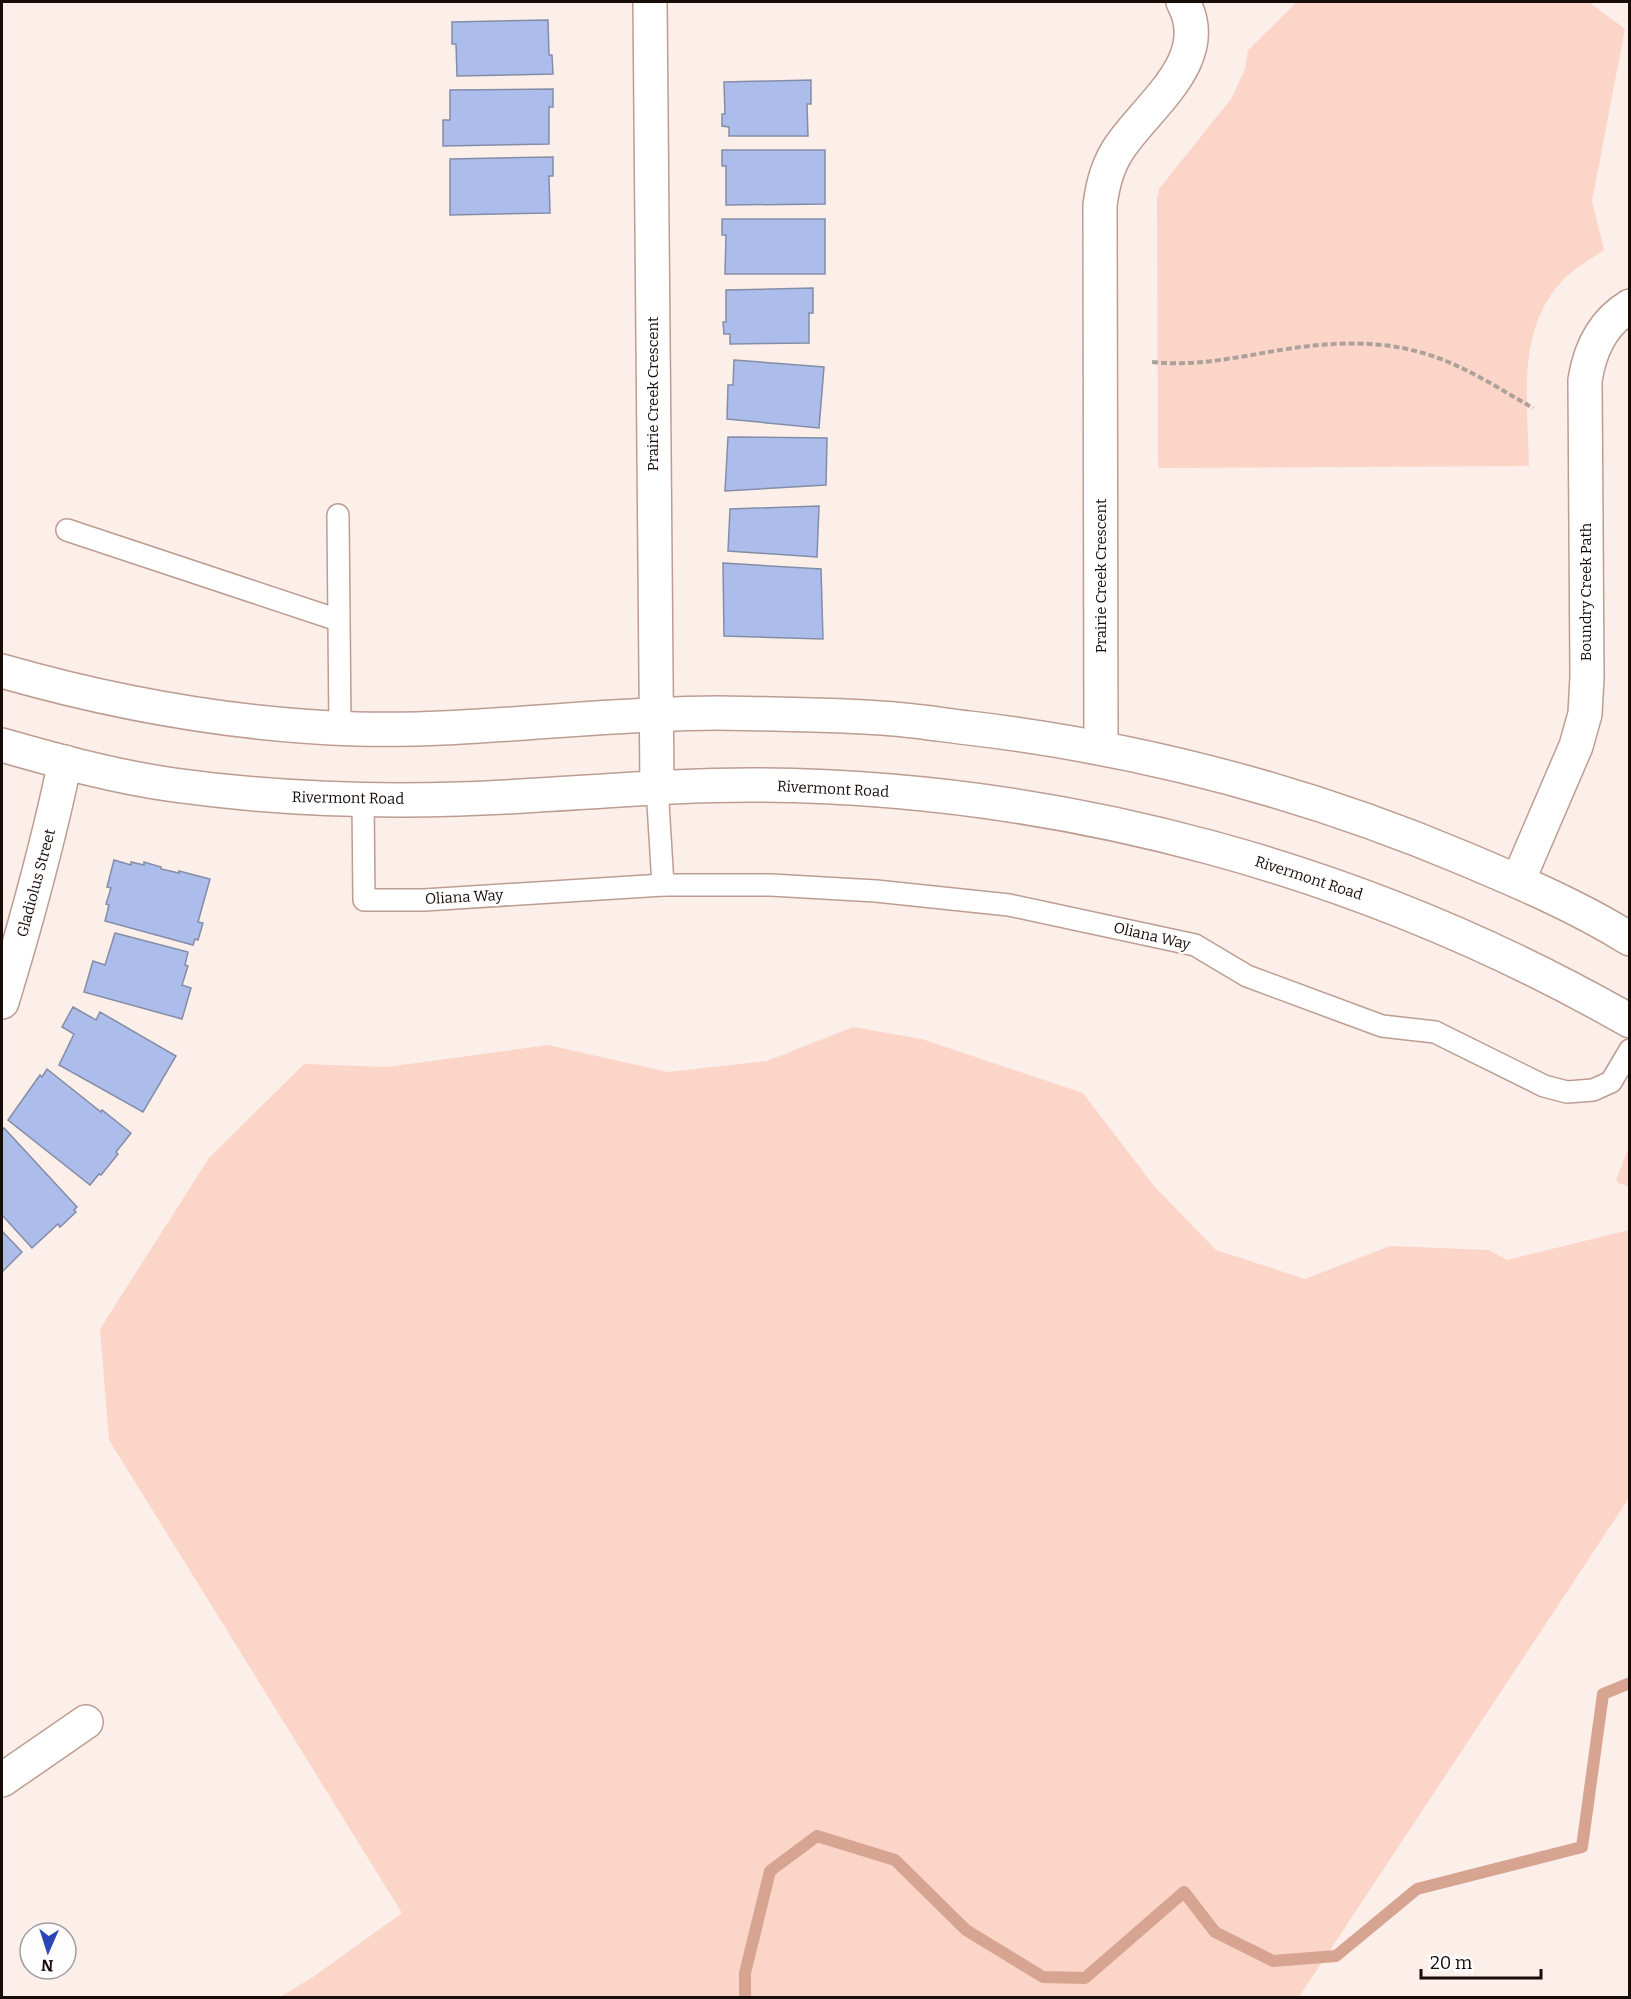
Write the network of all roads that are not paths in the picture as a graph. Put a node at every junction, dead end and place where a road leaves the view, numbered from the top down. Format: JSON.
{"nodes":[{"id":1,"x":650,"y":2,"type":"edge"},
{"id":2,"x":1183,"y":2,"type":"edge"},
{"id":3,"x":1629,"y":306,"type":"edge"},
{"id":4,"x":338,"y":515,"type":"dead end"},
{"id":5,"x":67,"y":530,"type":"dead end"},
{"id":6,"x":338,"y":620,"type":"junction"},
{"id":7,"x":2,"y":671,"type":"edge"},
{"id":8,"x":656,"y":715,"type":"junction"},
{"id":9,"x":340,"y":728,"type":"junction"},
{"id":10,"x":2,"y":745,"type":"edge"},
{"id":11,"x":1101,"y":748,"type":"junction"},
{"id":12,"x":65,"y":762,"type":"junction"},
{"id":13,"x":657,"y":787,"type":"junction"},
{"id":14,"x":363,"y":800,"type":"junction"},
{"id":15,"x":1518,"y":881,"type":"junction"},
{"id":16,"x":663,"y":885,"type":"junction"},
{"id":17,"x":1629,"y":939,"type":"edge"},
{"id":18,"x":2,"y":1002,"type":"edge"},
{"id":19,"x":1629,"y":1021,"type":"edge"},
{"id":20,"x":1629,"y":1050,"type":"edge"},
{"id":21,"x":86,"y":1722,"type":"dead end"},
{"id":22,"x":2,"y":1780,"type":"edge"}],
"edges":[{"from":1,"to":8,"type":"street","name":"Prairie Creek Crescent"},
{"from":2,"to":11,"type":"street","name":"Prairie Creek Crescent"},
{"from":3,"to":15,"type":"street","name":"Boundry Creek Path"},
{"from":4,"to":6,"type":"lane"},
{"from":5,"to":6,"type":"lane"},
{"from":6,"to":9,"type":"lane"},
{"from":7,"to":9,"type":"street"},
{"from":8,"to":9,"type":"street"},
{"from":8,"to":11,"type":"street"},
{"from":8,"to":13,"type":"street","name":"Prairie Creek Crescent"},
{"from":10,"to":12,"type":"street","name":"Rivermont Road"},
{"from":11,"to":15,"type":"street"},
{"from":12,"to":14,"type":"street","name":"Rivermont Road"},
{"from":12,"to":18,"type":"street","name":"Gladiolus Street"},
{"from":13,"to":14,"type":"street","name":"Rivermont Road"},
{"from":13,"to":16,"type":"lane"},
{"from":13,"to":19,"type":"street","name":"Rivermont Road"},
{"from":14,"to":16,"type":"lane","name":"Oliana Way"},
{"from":15,"to":17,"type":"street"},
{"from":16,"to":20,"type":"lane","name":"Oliana Way"},
{"from":21,"to":22,"type":"street"}]}
